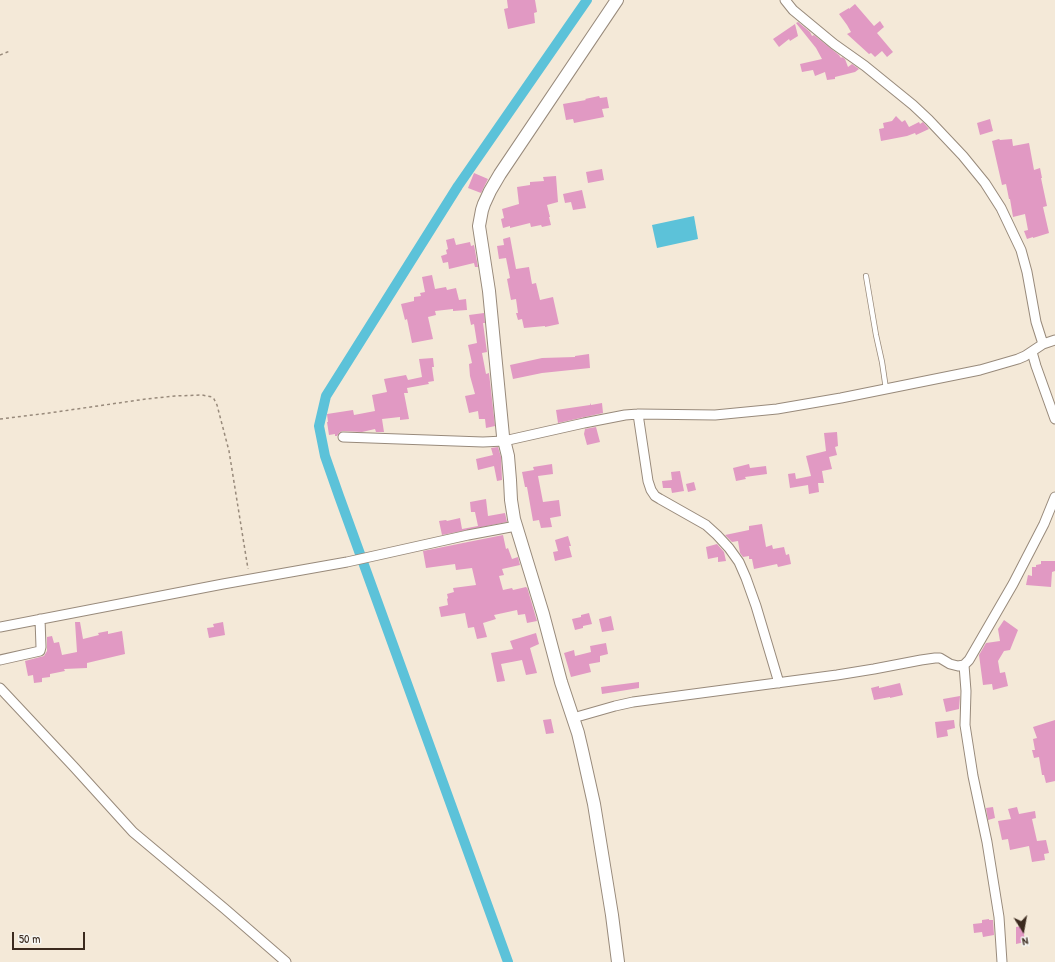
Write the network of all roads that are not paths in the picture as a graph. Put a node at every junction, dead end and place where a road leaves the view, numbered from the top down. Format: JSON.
{"nodes":[{"id":1,"x":617,"y":0,"type":"edge"},
{"id":2,"x":785,"y":0,"type":"edge"},
{"id":3,"x":866,"y":276,"type":"dead end"},
{"id":4,"x":1055,"y":340,"type":"edge"},
{"id":5,"x":1043,"y":344,"type":"junction"},
{"id":6,"x":1032,"y":352,"type":"junction"},
{"id":7,"x":886,"y":389,"type":"junction"},
{"id":8,"x":638,"y":414,"type":"junction"},
{"id":9,"x":1055,"y":419,"type":"edge"},
{"id":10,"x":343,"y":437,"type":"dead end"},
{"id":11,"x":504,"y":441,"type":"junction"},
{"id":12,"x":1055,"y":497,"type":"edge"},
{"id":13,"x":516,"y":526,"type":"junction"},
{"id":14,"x":40,"y":619,"type":"junction"},
{"id":15,"x":0,"y":627,"type":"edge"},
{"id":16,"x":0,"y":660,"type":"edge"},
{"id":17,"x":964,"y":665,"type":"junction"},
{"id":18,"x":779,"y":683,"type":"junction"},
{"id":19,"x":0,"y":688,"type":"edge"},
{"id":20,"x":573,"y":718,"type":"junction"},
{"id":21,"x":286,"y":962,"type":"edge"},
{"id":22,"x":618,"y":962,"type":"edge"},
{"id":23,"x":1002,"y":962,"type":"edge"}],
"edges":[{"from":1,"to":11,"type":"street"},
{"from":2,"to":5,"type":"street"},
{"from":3,"to":7,"type":"lane"},
{"from":4,"to":5,"type":"street"},
{"from":5,"to":6,"type":"street"},
{"from":6,"to":7,"type":"street"},
{"from":6,"to":9,"type":"street"},
{"from":7,"to":8,"type":"street"},
{"from":8,"to":11,"type":"street"},
{"from":8,"to":18,"type":"street"},
{"from":10,"to":11,"type":"street"},
{"from":11,"to":13,"type":"street"},
{"from":12,"to":17,"type":"street"},
{"from":13,"to":14,"type":"street"},
{"from":13,"to":20,"type":"street"},
{"from":14,"to":15,"type":"street"},
{"from":14,"to":16,"type":"street"},
{"from":17,"to":18,"type":"street"},
{"from":17,"to":23,"type":"street"},
{"from":18,"to":20,"type":"street"},
{"from":19,"to":21,"type":"street"},
{"from":20,"to":22,"type":"street"}]}
